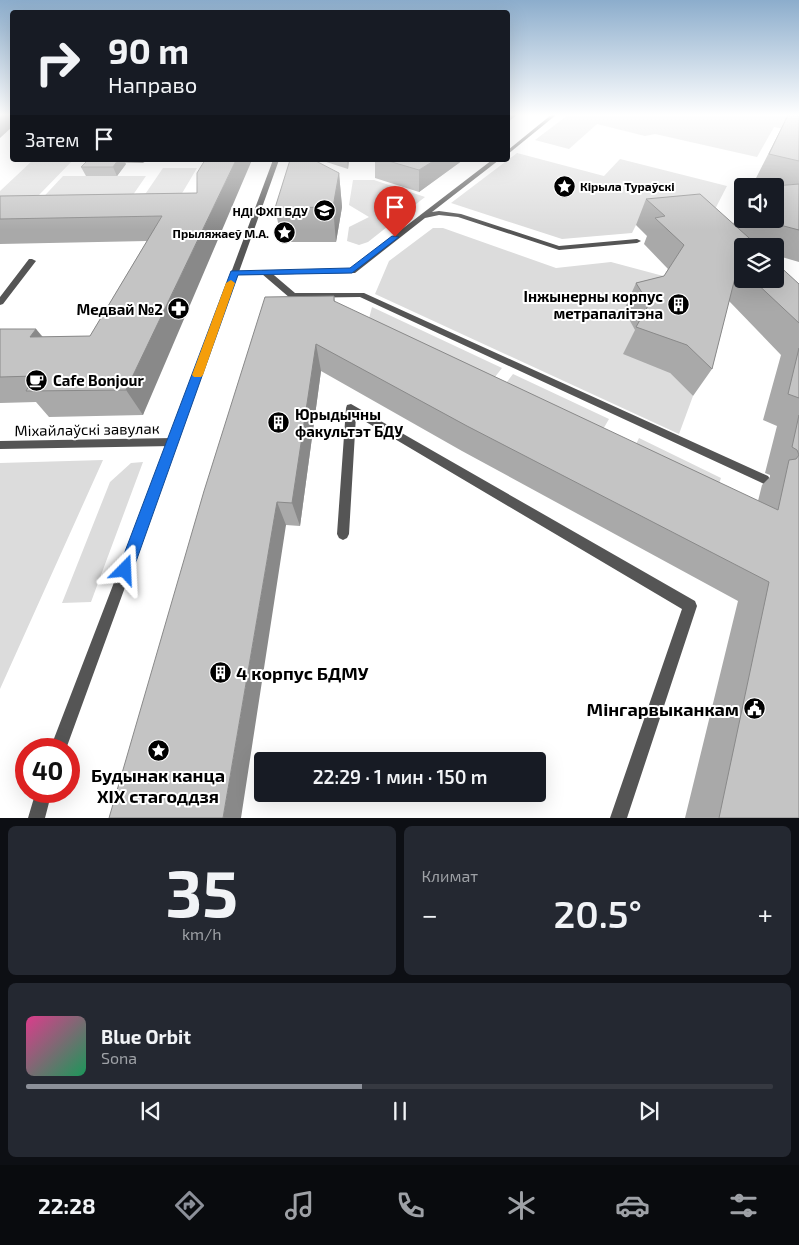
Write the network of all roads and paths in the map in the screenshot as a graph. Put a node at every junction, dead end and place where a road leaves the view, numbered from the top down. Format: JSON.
{"nodes":[{"id":1,"x":275,"y":162,"type":"edge"},
{"id":2,"x":493,"y":162,"type":"edge"},
{"id":3,"x":421,"y":217,"type":"junction"},
{"id":4,"x":637,"y":241,"type":"dead end"},
{"id":5,"x":32,"y":261,"type":"dead end"},
{"id":6,"x":234,"y":272,"type":"junction"},
{"id":7,"x":265,"y":272,"type":"junction"},
{"id":8,"x":0,"y":302,"type":"edge"},
{"id":9,"x":174,"y":442,"type":"junction"},
{"id":10,"x":0,"y":445,"type":"edge"},
{"id":11,"x":764,"y":479,"type":"dead end"},
{"id":12,"x":343,"y":534,"type":"dead end"},
{"id":13,"x":62,"y":738,"type":"edge"},
{"id":14,"x":40,"y":803,"type":"edge"},
{"id":15,"x":36,"y":818,"type":"edge"},
{"id":16,"x":618,"y":818,"type":"edge"}],
"edges":[{"from":1,"to":6,"type":"street"},
{"from":2,"to":3,"type":"street"},
{"from":3,"to":4,"type":"street"},
{"from":3,"to":7,"type":"street"},
{"from":5,"to":8,"type":"street"},
{"from":6,"to":7,"type":"street"},
{"from":6,"to":9,"type":"street"},
{"from":7,"to":11,"type":"street"},
{"from":9,"to":10,"type":"street","name":"Міхайлаўскі завулак"},
{"from":9,"to":13,"type":"street"},
{"from":12,"to":16,"type":"street"},
{"from":14,"to":15,"type":"street"}]}
